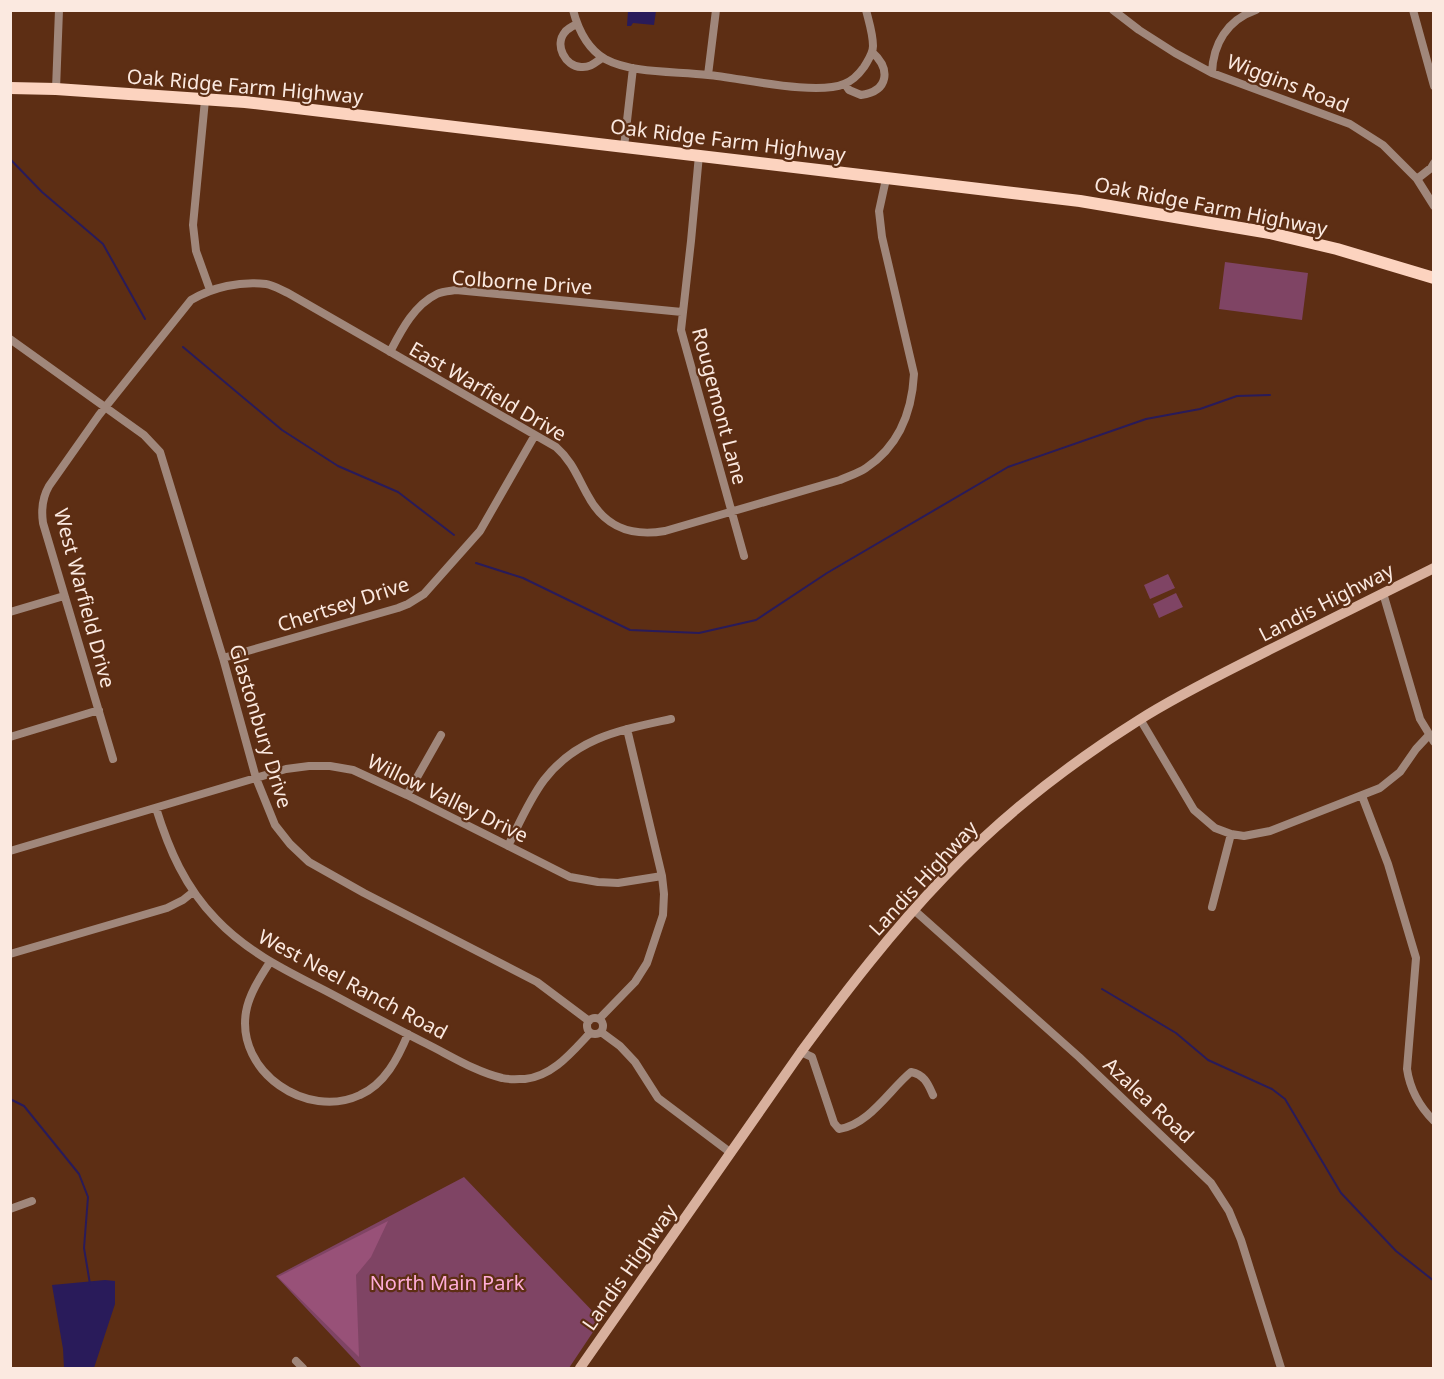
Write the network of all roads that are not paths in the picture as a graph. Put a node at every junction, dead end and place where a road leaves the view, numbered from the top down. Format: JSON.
{"nodes":[{"id":1,"x":59,"y":10,"type":"edge"},
{"id":2,"x":573,"y":10,"type":"edge"},
{"id":3,"x":716,"y":10,"type":"edge"},
{"id":4,"x":866,"y":10,"type":"edge"},
{"id":5,"x":1113,"y":10,"type":"edge"},
{"id":6,"x":1256,"y":10,"type":"edge"},
{"id":7,"x":1413,"y":10,"type":"edge"},
{"id":8,"x":577,"y":24,"type":"junction"},
{"id":9,"x":872,"y":52,"type":"junction"},
{"id":10,"x":602,"y":58,"type":"junction"},
{"id":11,"x":633,"y":68,"type":"junction"},
{"id":12,"x":1212,"y":73,"type":"junction"},
{"id":13,"x":708,"y":75,"type":"junction"},
{"id":14,"x":845,"y":84,"type":"junction"},
{"id":15,"x":1434,"y":86,"type":"edge"},
{"id":16,"x":10,"y":88,"type":"edge"},
{"id":17,"x":56,"y":89,"type":"junction"},
{"id":18,"x":205,"y":100,"type":"junction"},
{"id":19,"x":624,"y":147,"type":"junction"},
{"id":20,"x":699,"y":155,"type":"junction"},
{"id":21,"x":1434,"y":163,"type":"edge"},
{"id":22,"x":886,"y":179,"type":"junction"},
{"id":23,"x":1417,"y":179,"type":"junction"},
{"id":24,"x":1434,"y":206,"type":"edge"},
{"id":25,"x":1434,"y":278,"type":"edge"},
{"id":26,"x":210,"y":290,"type":"junction"},
{"id":27,"x":682,"y":312,"type":"junction"},
{"id":28,"x":10,"y":339,"type":"edge"},
{"id":29,"x":390,"y":352,"type":"junction"},
{"id":30,"x":105,"y":407,"type":"junction"},
{"id":31,"x":535,"y":435,"type":"junction"},
{"id":32,"x":731,"y":511,"type":"junction"},
{"id":33,"x":744,"y":556,"type":"dead end"},
{"id":34,"x":1434,"y":568,"type":"edge"},
{"id":35,"x":1383,"y":593,"type":"junction"},
{"id":36,"x":64,"y":596,"type":"junction"},
{"id":37,"x":10,"y":612,"type":"edge"},
{"id":38,"x":223,"y":658,"type":"junction"},
{"id":39,"x":99,"y":710,"type":"junction"},
{"id":40,"x":671,"y":719,"type":"dead end"},
{"id":41,"x":1140,"y":719,"type":"junction"},
{"id":42,"x":627,"y":729,"type":"junction"},
{"id":43,"x":441,"y":735,"type":"dead end"},
{"id":44,"x":10,"y":737,"type":"edge"},
{"id":45,"x":1431,"y":738,"type":"edge"},
{"id":46,"x":113,"y":759,"type":"dead end"},
{"id":47,"x":256,"y":778,"type":"junction"},
{"id":48,"x":407,"y":795,"type":"junction"},
{"id":49,"x":1362,"y":796,"type":"junction"},
{"id":50,"x":156,"y":808,"type":"junction"},
{"id":51,"x":1231,"y":834,"type":"junction"},
{"id":52,"x":508,"y":846,"type":"junction"},
{"id":53,"x":10,"y":851,"type":"edge"},
{"id":54,"x":662,"y":876,"type":"junction"},
{"id":55,"x":193,"y":892,"type":"junction"},
{"id":56,"x":1212,"y":907,"type":"dead end"},
{"id":57,"x":914,"y":910,"type":"junction"},
{"id":58,"x":10,"y":954,"type":"edge"},
{"id":59,"x":270,"y":962,"type":"junction"},
{"id":60,"x":599,"y":1019,"type":"junction"},
{"id":61,"x":589,"y":1021,"type":"junction"},
{"id":62,"x":601,"y":1032,"type":"junction"},
{"id":63,"x":590,"y":1033,"type":"junction"},
{"id":64,"x":408,"y":1035,"type":"junction"},
{"id":65,"x":801,"y":1052,"type":"junction"},
{"id":66,"x":933,"y":1095,"type":"dead end"},
{"id":67,"x":1434,"y":1121,"type":"edge"},
{"id":68,"x":731,"y":1153,"type":"junction"},
{"id":69,"x":32,"y":1201,"type":"dead end"},
{"id":70,"x":10,"y":1209,"type":"edge"},
{"id":71,"x":296,"y":1360,"type":"dead end"},
{"id":72,"x":303,"y":1368,"type":"edge"},
{"id":73,"x":580,"y":1368,"type":"edge"},
{"id":74,"x":1281,"y":1368,"type":"edge"}],
"edges":[{"from":1,"to":17,"type":"street"},
{"from":2,"to":8,"type":"street"},
{"from":3,"to":13,"type":"street"},
{"from":4,"to":9,"type":"street"},
{"from":5,"to":12,"type":"street","name":"Wiggins Road"},
{"from":6,"to":12,"type":"street"},
{"from":7,"to":15,"type":"street"},
{"from":8,"to":10,"type":"street"},
{"from":8,"to":10,"type":"street"},
{"from":9,"to":14,"type":"street"},
{"from":9,"to":14,"type":"street"},
{"from":10,"to":11,"type":"street"},
{"from":11,"to":13,"type":"street"},
{"from":11,"to":19,"type":"street"},
{"from":12,"to":23,"type":"street","name":"Wiggins Road"},
{"from":13,"to":14,"type":"street"},
{"from":16,"to":17,"type":"main road","name":"Oak Ridge Farm Highway"},
{"from":17,"to":18,"type":"main road","name":"Oak Ridge Farm Highway"},
{"from":18,"to":19,"type":"main road","name":"Oak Ridge Farm Highway"},
{"from":18,"to":26,"type":"street"},
{"from":19,"to":20,"type":"main road","name":"Oak Ridge Farm Highway"},
{"from":20,"to":22,"type":"main road","name":"Oak Ridge Farm Highway"},
{"from":20,"to":27,"type":"street","name":"Rougemont Lane"},
{"from":21,"to":23,"type":"street"},
{"from":22,"to":25,"type":"main road","name":"Oak Ridge Farm Highway"},
{"from":22,"to":32,"type":"street","name":"East Warfield Drive"},
{"from":23,"to":24,"type":"street","name":"Wiggins Road"},
{"from":26,"to":29,"type":"street","name":"East Warfield Drive"},
{"from":26,"to":30,"type":"street","name":"West Warfield Drive"},
{"from":27,"to":29,"type":"street","name":"Colborne Drive"},
{"from":27,"to":32,"type":"street","name":"Rougemont Lane"},
{"from":28,"to":30,"type":"street","name":"Glastonbury Drive"},
{"from":29,"to":31,"type":"street","name":"East Warfield Drive"},
{"from":30,"to":36,"type":"street","name":"West Warfield Drive"},
{"from":30,"to":38,"type":"street","name":"Glastonbury Drive"},
{"from":31,"to":32,"type":"street","name":"East Warfield Drive"},
{"from":31,"to":38,"type":"street","name":"Chertsey Drive"},
{"from":32,"to":33,"type":"street","name":"Rougemont Lane"},
{"from":34,"to":35,"type":"main road","name":"Landis Highway"},
{"from":35,"to":41,"type":"main road","name":"Landis Highway"},
{"from":35,"to":45,"type":"street"},
{"from":36,"to":37,"type":"street"},
{"from":36,"to":39,"type":"street","name":"West Warfield Drive"},
{"from":38,"to":47,"type":"street","name":"Glastonbury Drive"},
{"from":39,"to":44,"type":"street"},
{"from":39,"to":46,"type":"street","name":"West Warfield Drive"},
{"from":40,"to":42,"type":"street"},
{"from":41,"to":51,"type":"street"},
{"from":41,"to":57,"type":"main road","name":"Landis Highway"},
{"from":42,"to":52,"type":"street"},
{"from":42,"to":54,"type":"street"},
{"from":43,"to":48,"type":"street"},
{"from":45,"to":49,"type":"street"},
{"from":47,"to":48,"type":"street","name":"Willow Valley Drive"},
{"from":47,"to":50,"type":"street","name":"Willow Valley Drive"},
{"from":47,"to":61,"type":"street","name":"Glastonbury Drive"},
{"from":48,"to":52,"type":"street","name":"Willow Valley Drive"},
{"from":49,"to":51,"type":"street"},
{"from":49,"to":67,"type":"street"},
{"from":50,"to":53,"type":"street","name":"Willow Valley Drive"},
{"from":50,"to":55,"type":"street","name":"West Neel Ranch Road"},
{"from":51,"to":56,"type":"street"},
{"from":52,"to":54,"type":"street","name":"Willow Valley Drive"},
{"from":54,"to":60,"type":"street"},
{"from":55,"to":58,"type":"street"},
{"from":55,"to":59,"type":"street","name":"West Neel Ranch Road"},
{"from":57,"to":65,"type":"main road","name":"Landis Highway"},
{"from":57,"to":74,"type":"street","name":"Azalea Road"},
{"from":59,"to":64,"type":"street","name":"West Neel Ranch Road"},
{"from":59,"to":64,"type":"street"},
{"from":60,"to":61,"type":"street"},
{"from":60,"to":62,"type":"street"},
{"from":61,"to":63,"type":"street"},
{"from":62,"to":63,"type":"street"},
{"from":62,"to":68,"type":"street"},
{"from":63,"to":64,"type":"street","name":"West Neel Ranch Road"},
{"from":65,"to":66,"type":"street"},
{"from":65,"to":68,"type":"main road","name":"Landis Highway"},
{"from":68,"to":73,"type":"main road","name":"Landis Highway"},
{"from":69,"to":70,"type":"street"},
{"from":71,"to":72,"type":"street"}]}
